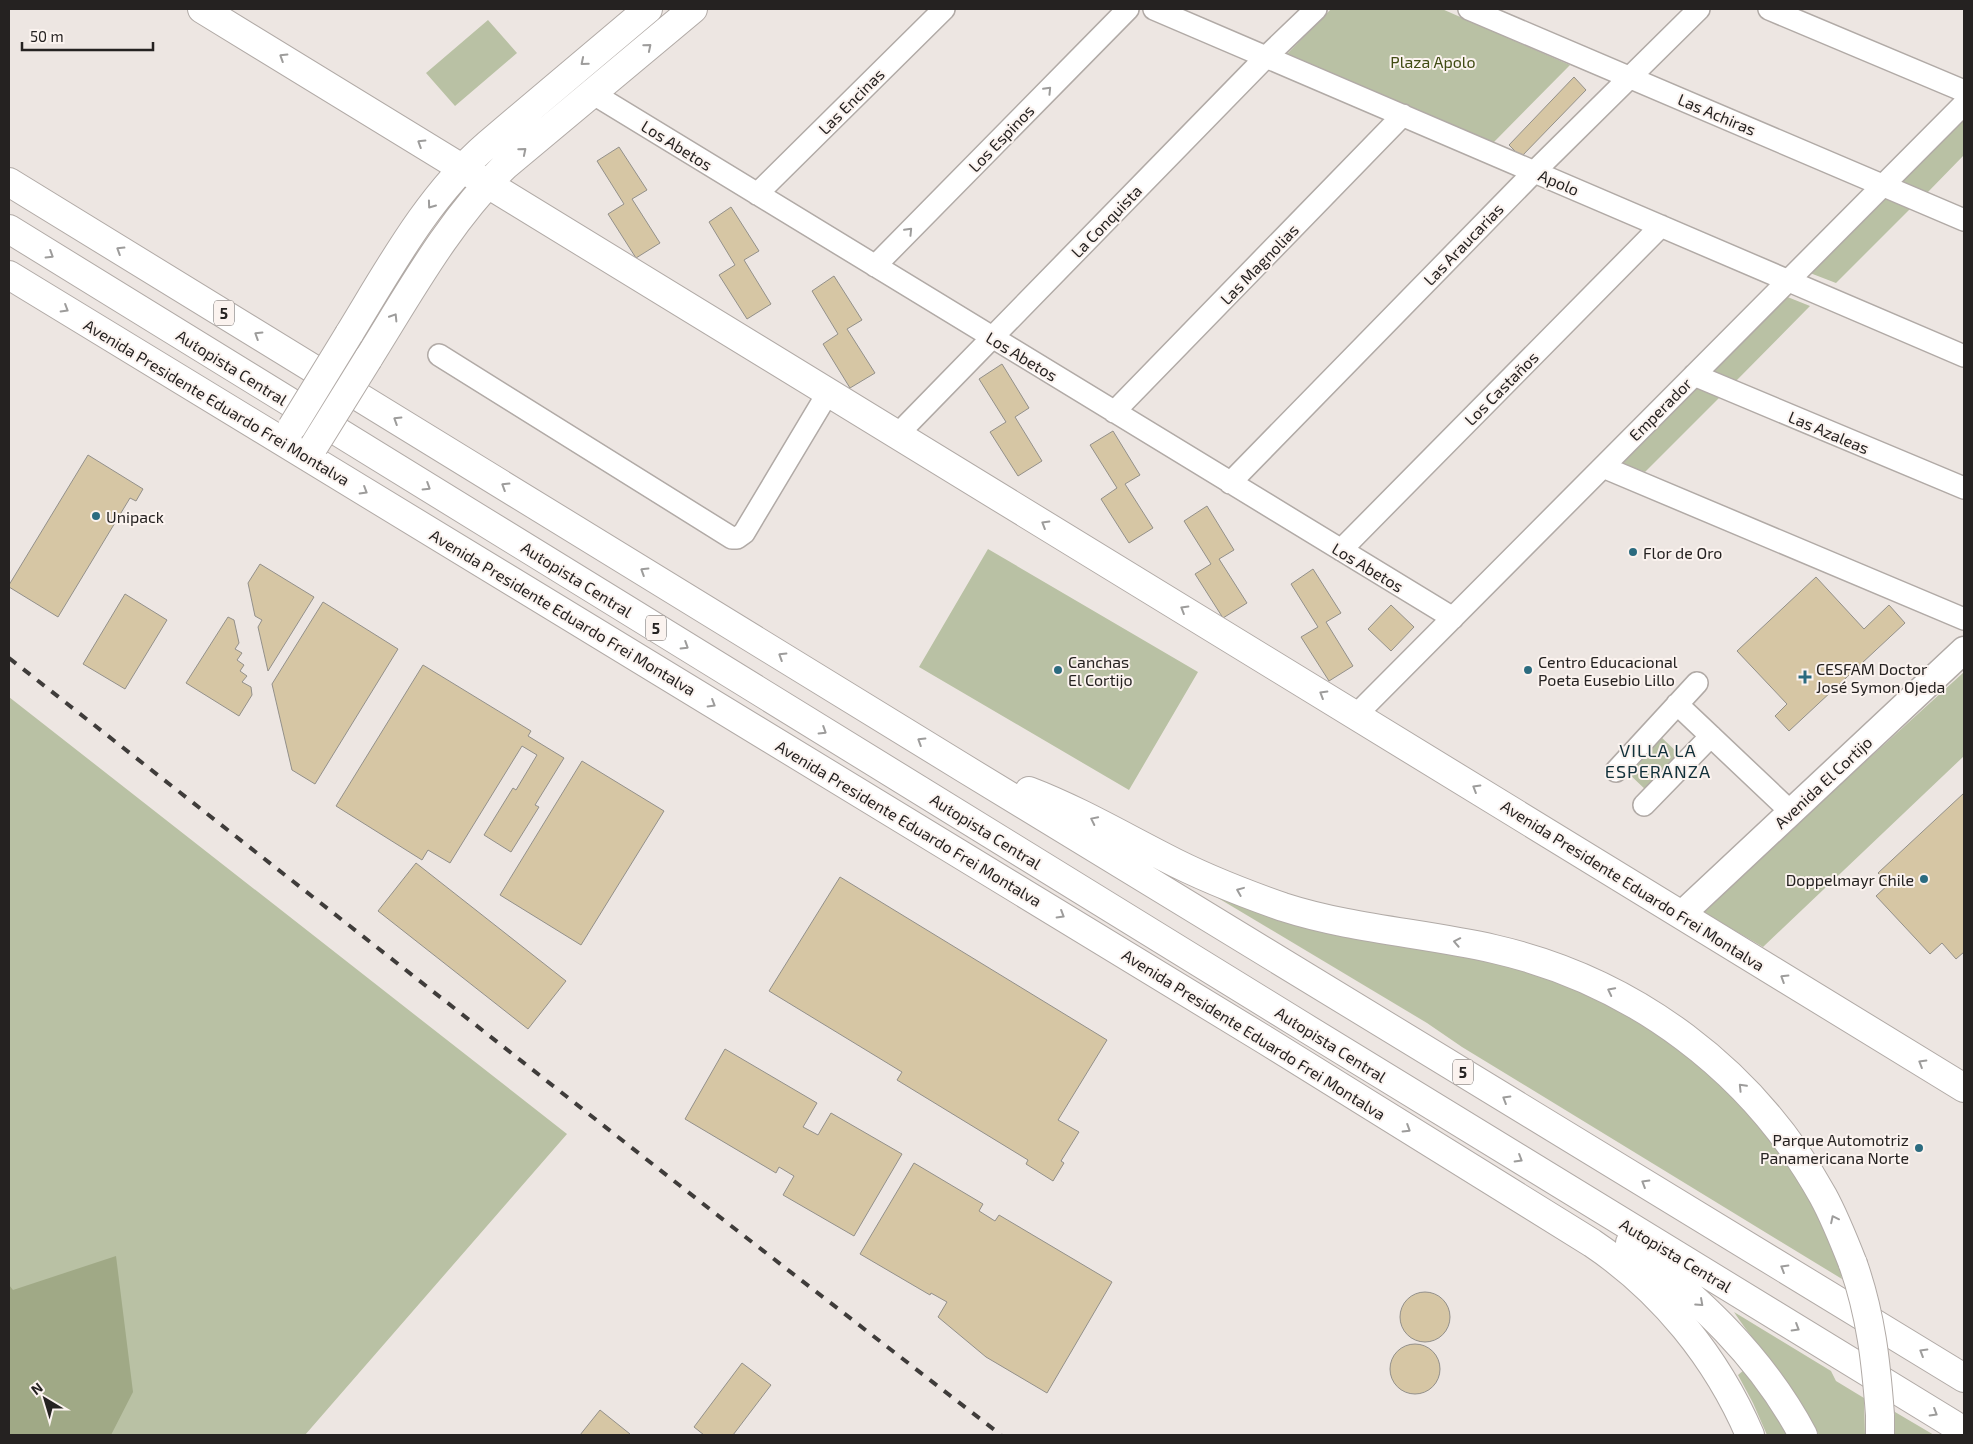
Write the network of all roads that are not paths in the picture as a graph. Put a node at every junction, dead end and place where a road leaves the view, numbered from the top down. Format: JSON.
{"nodes":[{"id":1,"x":202,"y":9,"type":"edge"},
{"id":2,"x":648,"y":9,"type":"edge"},
{"id":3,"x":693,"y":9,"type":"edge"},
{"id":4,"x":944,"y":9,"type":"edge"},
{"id":5,"x":1128,"y":9,"type":"edge"},
{"id":6,"x":1154,"y":9,"type":"edge"},
{"id":7,"x":1316,"y":9,"type":"edge"},
{"id":8,"x":1469,"y":9,"type":"edge"},
{"id":9,"x":1699,"y":9,"type":"edge"},
{"id":10,"x":1769,"y":9,"type":"edge"},
{"id":11,"x":1266,"y":57,"type":"junction"},
{"id":12,"x":1629,"y":77,"type":"junction"},
{"id":13,"x":1964,"y":91,"type":"edge"},
{"id":14,"x":592,"y":93,"type":"junction"},
{"id":15,"x":1964,"y":104,"type":"edge"},
{"id":16,"x":1403,"y":115,"type":"junction"},
{"id":17,"x":463,"y":168,"type":"junction"},
{"id":18,"x":1534,"y":172,"type":"junction"},
{"id":19,"x":9,"y":182,"type":"edge"},
{"id":20,"x":487,"y":183,"type":"junction"},
{"id":21,"x":1884,"y":185,"type":"junction"},
{"id":22,"x":757,"y":194,"type":"junction"},
{"id":23,"x":1964,"y":220,"type":"edge"},
{"id":24,"x":1661,"y":226,"type":"junction"},
{"id":25,"x":9,"y":229,"type":"edge"},
{"id":26,"x":875,"y":266,"type":"junction"},
{"id":27,"x":9,"y":275,"type":"edge"},
{"id":28,"x":1788,"y":280,"type":"junction"},
{"id":29,"x":992,"y":338,"type":"junction"},
{"id":30,"x":439,"y":354,"type":"dead end"},
{"id":31,"x":1964,"y":356,"type":"edge"},
{"id":32,"x":1694,"y":375,"type":"junction"},
{"id":33,"x":829,"y":392,"type":"junction"},
{"id":34,"x":1114,"y":412,"type":"junction"},
{"id":35,"x":898,"y":434,"type":"junction"},
{"id":36,"x":287,"y":435,"type":"junction"},
{"id":37,"x":311,"y":452,"type":"junction"},
{"id":38,"x":1603,"y":467,"type":"junction"},
{"id":39,"x":1230,"y":483,"type":"junction"},
{"id":40,"x":1964,"y":488,"type":"edge"},
{"id":41,"x":1341,"y":550,"type":"junction"},
{"id":42,"x":1453,"y":618,"type":"junction"},
{"id":43,"x":1964,"y":619,"type":"edge"},
{"id":44,"x":1964,"y":650,"type":"edge"},
{"id":45,"x":1697,"y":683,"type":"dead end"},
{"id":46,"x":1678,"y":704,"type":"junction"},
{"id":47,"x":1356,"y":715,"type":"junction"},
{"id":48,"x":1712,"y":736,"type":"junction"},
{"id":49,"x":962,"y":766,"type":"junction"},
{"id":50,"x":1616,"y":771,"type":"dead end"},
{"id":51,"x":1644,"y":805,"type":"dead end"},
{"id":52,"x":1791,"y":812,"type":"junction"},
{"id":53,"x":1682,"y":914,"type":"junction"},
{"id":54,"x":1964,"y":1088,"type":"edge"},
{"id":55,"x":1545,"y":1175,"type":"junction"},
{"id":56,"x":1964,"y":1378,"type":"edge"},
{"id":57,"x":1880,"y":1425,"type":"edge"},
{"id":58,"x":1964,"y":1431,"type":"edge"},
{"id":59,"x":1750,"y":1435,"type":"edge"},
{"id":60,"x":1803,"y":1435,"type":"edge"}],
"edges":[{"from":17,"to":1,"type":"main road","name":"Avenida Presidente Eduardo Frei Montalva","one_way":true},
{"from":2,"to":17,"type":"main road","one_way":true},
{"from":14,"to":3,"type":"main road","one_way":true},
{"from":4,"to":22,"type":"street","name":"Las Encinas"},
{"from":26,"to":5,"type":"street","name":"Los Espinos","one_way":true},
{"from":6,"to":11,"type":"street","name":"Apolo"},
{"from":7,"to":11,"type":"street","name":"La Conquista"},
{"from":8,"to":12,"type":"street","name":"Las Achiras"},
{"from":9,"to":12,"type":"street","name":"Las Araucarias"},
{"from":10,"to":13,"type":"street"},
{"from":11,"to":16,"type":"street","name":"Apolo"},
{"from":11,"to":29,"type":"street","name":"La Conquista"},
{"from":12,"to":18,"type":"street","name":"Las Araucarias"},
{"from":12,"to":21,"type":"street","name":"Las Achiras"},
{"from":20,"to":14,"type":"main road","one_way":true},
{"from":14,"to":22,"type":"street","name":"Los Abetos"},
{"from":15,"to":21,"type":"street","name":"Emperador"},
{"from":16,"to":18,"type":"street","name":"Apolo"},
{"from":16,"to":34,"type":"street","name":"Las Magnolias"},
{"from":17,"to":20,"type":"main road","name":"Avenida Presidente Eduardo Frei Montalva"},
{"from":17,"to":36,"type":"main road","one_way":true,"bridge":true},
{"from":18,"to":24,"type":"street","name":"Apolo"},
{"from":18,"to":39,"type":"street","name":"Las Araucarias"},
{"from":49,"to":19,"type":"main road","number":"5","one_way":true},
{"from":20,"to":33,"type":"main road","name":"Avenida Presidente Eduardo Frei Montalva"},
{"from":37,"to":20,"type":"main road","one_way":true,"bridge":true},
{"from":21,"to":23,"type":"street","name":"Las Achiras"},
{"from":21,"to":28,"type":"street","name":"Emperador"},
{"from":22,"to":26,"type":"street","name":"Los Abetos"},
{"from":24,"to":28,"type":"street","name":"Apolo"},
{"from":24,"to":41,"type":"street","name":"Los Castaños"},
{"from":25,"to":55,"type":"main road","name":"Autopista Central","number":"5","one_way":true},
{"from":26,"to":29,"type":"street","name":"Los Abetos"},
{"from":27,"to":36,"type":"main road","name":"Avenida Presidente Eduardo Frei Montalva","one_way":true},
{"from":28,"to":31,"type":"street","name":"Apolo"},
{"from":28,"to":32,"type":"street","name":"Emperador"},
{"from":29,"to":34,"type":"street","name":"Los Abetos"},
{"from":29,"to":35,"type":"street","name":"La Conquista"},
{"from":30,"to":33,"type":"street"},
{"from":32,"to":38,"type":"street","name":"Emperador"},
{"from":32,"to":40,"type":"street","name":"Las Azaleas"},
{"from":33,"to":35,"type":"main road","name":"Avenida Presidente Eduardo Frei Montalva"},
{"from":34,"to":39,"type":"street","name":"Los Abetos"},
{"from":47,"to":35,"type":"main road","name":"Avenida Presidente Eduardo Frei Montalva","one_way":true},
{"from":36,"to":37,"type":"main road","name":"Avenida Presidente Eduardo Frei Montalva"},
{"from":37,"to":59,"type":"main road","name":"Avenida Presidente Eduardo Frei Montalva","one_way":true},
{"from":38,"to":42,"type":"street","name":"Emperador"},
{"from":38,"to":43,"type":"street"},
{"from":39,"to":41,"type":"street","name":"Los Abetos"},
{"from":41,"to":42,"type":"street","name":"Los Abetos"},
{"from":42,"to":47,"type":"street","name":"Emperador"},
{"from":44,"to":52,"type":"street","name":"Avenida El Cortijo"},
{"from":45,"to":46,"type":"street"},
{"from":46,"to":48,"type":"street"},
{"from":46,"to":50,"type":"street"},
{"from":53,"to":47,"type":"main road","name":"Avenida Presidente Eduardo Frei Montalva","one_way":true},
{"from":48,"to":51,"type":"street"},
{"from":48,"to":52,"type":"street"},
{"from":56,"to":49,"type":"main road","number":"5","one_way":true},
{"from":57,"to":49,"type":"main road","one_way":true,"bridge":true},
{"from":52,"to":53,"type":"street","name":"Avenida El Cortijo"},
{"from":54,"to":53,"type":"main road","name":"Avenida Presidente Eduardo Frei Montalva","one_way":true},
{"from":55,"to":58,"type":"main road","name":"Autopista Central","number":"5","one_way":true},
{"from":55,"to":60,"type":"main road","one_way":true}]}
